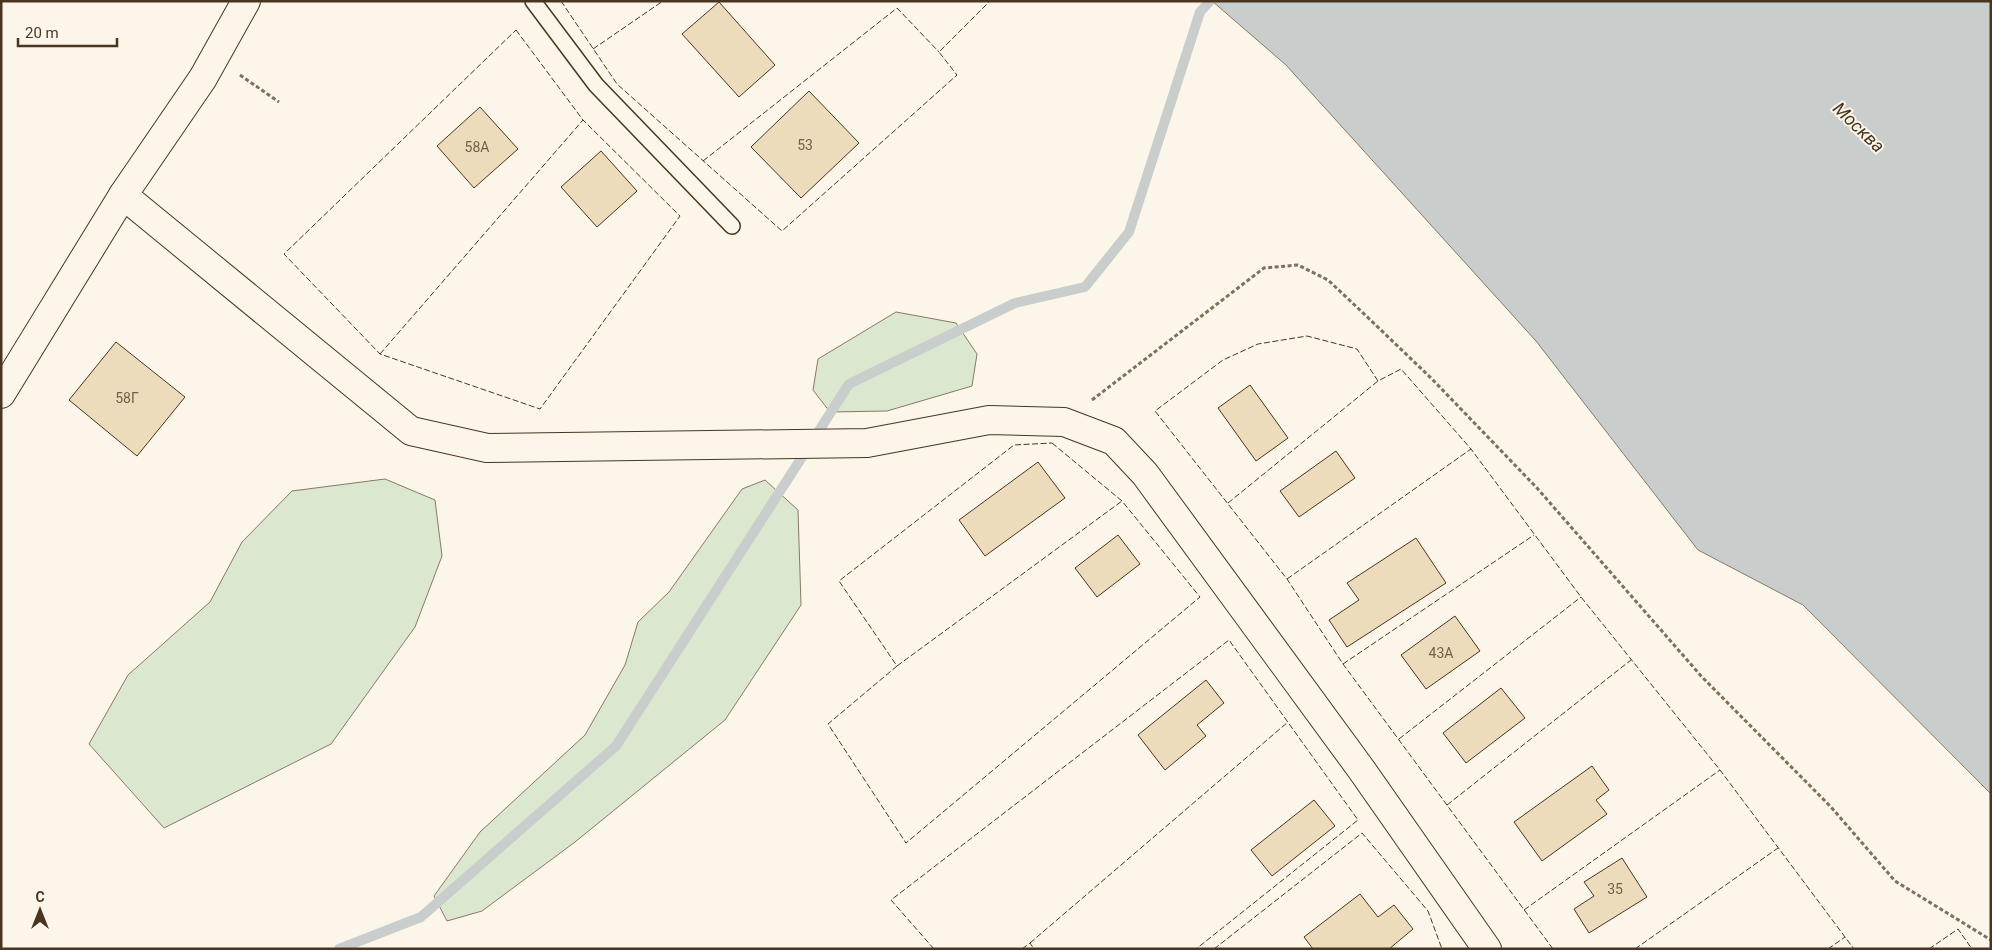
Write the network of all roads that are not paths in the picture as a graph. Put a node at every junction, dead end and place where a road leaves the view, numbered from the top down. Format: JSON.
{"nodes":[{"id":1,"x":246,"y":1,"type":"edge"},
{"id":2,"x":533,"y":1,"type":"edge"},
{"id":3,"x":123,"y":194,"type":"junction"},
{"id":4,"x":732,"y":226,"type":"dead end"},
{"id":5,"x":1,"y":394,"type":"edge"},
{"id":6,"x":1487,"y":949,"type":"edge"}],
"edges":[{"from":1,"to":3,"type":"street"},
{"from":2,"to":4,"type":"lane"},
{"from":3,"to":5,"type":"street"},
{"from":3,"to":6,"type":"street"}]}
